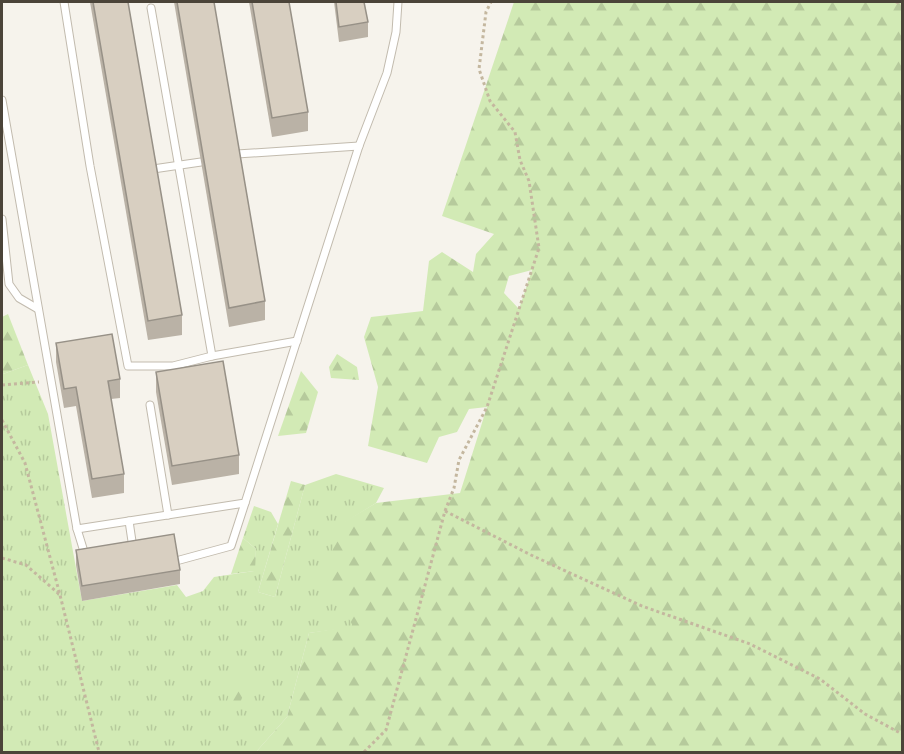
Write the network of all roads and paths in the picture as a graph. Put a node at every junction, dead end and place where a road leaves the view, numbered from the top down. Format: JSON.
{"nodes":[{"id":1,"x":64,"y":2,"type":"edge"},
{"id":2,"x":398,"y":2,"type":"edge"},
{"id":3,"x":490,"y":2,"type":"edge"},
{"id":4,"x":896,"y":2,"type":"edge"},
{"id":5,"x":903,"y":4,"type":"edge"},
{"id":6,"x":151,"y":8,"type":"dead end"},
{"id":7,"x":2,"y":100,"type":"edge"},
{"id":8,"x":3,"y":111,"type":"junction"},
{"id":9,"x":2,"y":123,"type":"edge"},
{"id":10,"x":359,"y":146,"type":"junction"},
{"id":11,"x":237,"y":154,"type":"edge"},
{"id":12,"x":201,"y":162,"type":"edge"},
{"id":13,"x":179,"y":166,"type":"junction"},
{"id":14,"x":153,"y":170,"type":"edge"},
{"id":15,"x":2,"y":219,"type":"edge"},
{"id":16,"x":38,"y":309,"type":"junction"},
{"id":17,"x":297,"y":341,"type":"junction"},
{"id":18,"x":212,"y":356,"type":"junction"},
{"id":19,"x":173,"y":366,"type":"junction"},
{"id":20,"x":175,"y":377,"type":"edge"},
{"id":21,"x":51,"y":381,"type":"junction"},
{"id":22,"x":2,"y":385,"type":"edge"},
{"id":23,"x":150,"y":405,"type":"dead end"},
{"id":24,"x":2,"y":420,"type":"edge"},
{"id":25,"x":245,"y":503,"type":"junction"},
{"id":26,"x":445,"y":510,"type":"junction"},
{"id":27,"x":168,"y":515,"type":"junction"},
{"id":28,"x":129,"y":521,"type":"junction"},
{"id":29,"x":77,"y":529,"type":"junction"},
{"id":30,"x":135,"y":555,"type":"edge"},
{"id":31,"x":2,"y":558,"type":"edge"},
{"id":32,"x":176,"y":561,"type":"edge"},
{"id":33,"x":87,"y":563,"type":"edge"},
{"id":34,"x":60,"y":595,"type":"junction"},
{"id":35,"x":903,"y":734,"type":"edge"},
{"id":36,"x":99,"y":753,"type":"edge"},
{"id":37,"x":364,"y":753,"type":"edge"}],
"edges":[{"from":1,"to":19,"type":"lane"},
{"from":2,"to":10,"type":"lane"},
{"from":3,"to":26,"type":"path"},
{"from":4,"to":5,"type":"path"},
{"from":6,"to":13,"type":"lane"},
{"from":7,"to":8,"type":"lane"},
{"from":8,"to":9,"type":"lane"},
{"from":8,"to":16,"type":"lane"},
{"from":10,"to":11,"type":"lane"},
{"from":10,"to":17,"type":"lane"},
{"from":12,"to":13,"type":"lane"},
{"from":13,"to":14,"type":"lane"},
{"from":13,"to":18,"type":"lane"},
{"from":15,"to":16,"type":"lane"},
{"from":16,"to":21,"type":"lane"},
{"from":17,"to":18,"type":"lane"},
{"from":17,"to":25,"type":"lane"},
{"from":18,"to":19,"type":"lane"},
{"from":19,"to":20,"type":"lane"},
{"from":21,"to":22,"type":"path"},
{"from":21,"to":29,"type":"lane"},
{"from":23,"to":27,"type":"lane"},
{"from":24,"to":34,"type":"path"},
{"from":25,"to":27,"type":"lane"},
{"from":25,"to":32,"type":"lane"},
{"from":26,"to":35,"type":"path"},
{"from":26,"to":37,"type":"path"},
{"from":27,"to":28,"type":"lane"},
{"from":28,"to":29,"type":"lane"},
{"from":28,"to":30,"type":"lane"},
{"from":29,"to":33,"type":"lane"},
{"from":31,"to":34,"type":"path"},
{"from":34,"to":36,"type":"path"}]}
